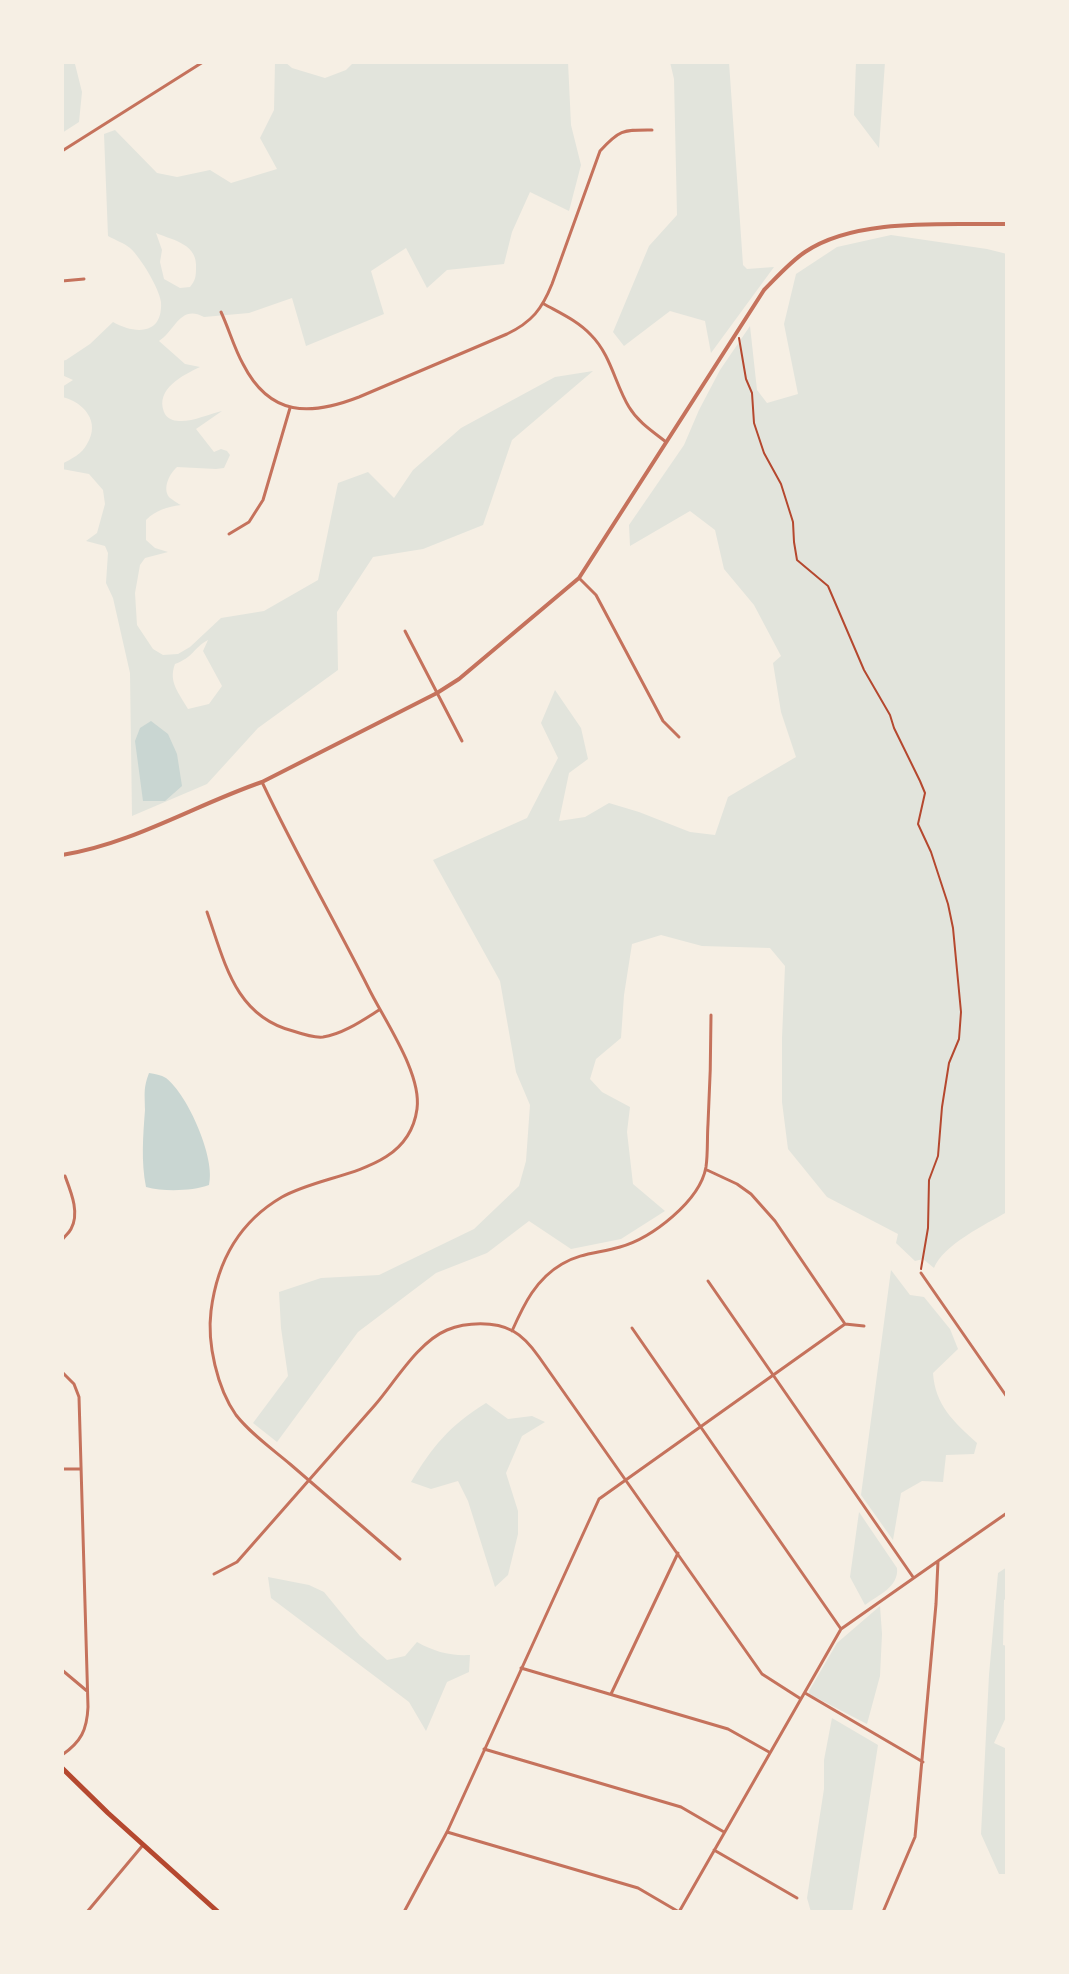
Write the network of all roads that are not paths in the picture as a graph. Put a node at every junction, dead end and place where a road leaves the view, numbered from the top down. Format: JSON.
{"nodes":[{"id":1,"x":203,"y":62,"type":"edge"},
{"id":2,"x":652,"y":130,"type":"dead end"},
{"id":3,"x":62,"y":151,"type":"edge"},
{"id":4,"x":1007,"y":224,"type":"edge"},
{"id":5,"x":84,"y":279,"type":"dead end"},
{"id":6,"x":62,"y":281,"type":"edge"},
{"id":7,"x":544,"y":304,"type":"junction"},
{"id":8,"x":221,"y":312,"type":"dead end"},
{"id":9,"x":290,"y":408,"type":"junction"},
{"id":10,"x":666,"y":442,"type":"junction"},
{"id":11,"x":229,"y":534,"type":"dead end"},
{"id":12,"x":579,"y":578,"type":"junction"},
{"id":13,"x":405,"y":631,"type":"dead end"},
{"id":14,"x":437,"y":693,"type":"junction"},
{"id":15,"x":679,"y":737,"type":"dead end"},
{"id":16,"x":462,"y":741,"type":"dead end"},
{"id":17,"x":262,"y":782,"type":"junction"},
{"id":18,"x":62,"y":855,"type":"edge"},
{"id":19,"x":207,"y":912,"type":"dead end"},
{"id":20,"x":380,"y":1010,"type":"junction"},
{"id":21,"x":711,"y":1015,"type":"dead end"},
{"id":22,"x":706,"y":1169,"type":"junction"},
{"id":23,"x":65,"y":1176,"type":"dead end"},
{"id":24,"x":62,"y":1240,"type":"edge"},
{"id":25,"x":921,"y":1273,"type":"road end"},
{"id":26,"x":708,"y":1281,"type":"dead end"},
{"id":27,"x":845,"y":1324,"type":"junction"},
{"id":28,"x":864,"y":1326,"type":"dead end"},
{"id":29,"x":632,"y":1328,"type":"dead end"},
{"id":30,"x":512,"y":1331,"type":"junction"},
{"id":31,"x":62,"y":1372,"type":"edge"},
{"id":32,"x":773,"y":1375,"type":"junction"},
{"id":33,"x":1007,"y":1397,"type":"edge"},
{"id":34,"x":700,"y":1427,"type":"junction"},
{"id":35,"x":62,"y":1469,"type":"edge"},
{"id":36,"x":80,"y":1469,"type":"junction"},
{"id":37,"x":626,"y":1479,"type":"junction"},
{"id":38,"x":309,"y":1481,"type":"junction"},
{"id":39,"x":1007,"y":1513,"type":"edge"},
{"id":40,"x":678,"y":1553,"type":"junction"},
{"id":41,"x":400,"y":1559,"type":"dead end"},
{"id":42,"x":938,"y":1561,"type":"junction"},
{"id":43,"x":214,"y":1574,"type":"dead end"},
{"id":44,"x":914,"y":1578,"type":"junction"},
{"id":45,"x":841,"y":1629,"type":"junction"},
{"id":46,"x":521,"y":1668,"type":"junction"},
{"id":47,"x":62,"y":1670,"type":"edge"},
{"id":48,"x":87,"y":1691,"type":"junction"},
{"id":49,"x":805,"y":1693,"type":"junction"},
{"id":50,"x":611,"y":1694,"type":"junction"},
{"id":51,"x":801,"y":1699,"type":"junction"},
{"id":52,"x":484,"y":1749,"type":"junction"},
{"id":53,"x":769,"y":1752,"type":"junction"},
{"id":54,"x":62,"y":1755,"type":"edge"},
{"id":55,"x":923,"y":1762,"type":"junction"},
{"id":56,"x":62,"y":1768,"type":"edge"},
{"id":57,"x":447,"y":1832,"type":"junction"},
{"id":58,"x":724,"y":1832,"type":"junction"},
{"id":59,"x":143,"y":1845,"type":"junction"},
{"id":60,"x":714,"y":1850,"type":"junction"},
{"id":61,"x":797,"y":1898,"type":"dead end"},
{"id":62,"x":87,"y":1912,"type":"edge"},
{"id":63,"x":218,"y":1912,"type":"edge"},
{"id":64,"x":404,"y":1912,"type":"edge"},
{"id":65,"x":679,"y":1912,"type":"edge"},
{"id":66,"x":883,"y":1912,"type":"edge"}],
"edges":[{"from":1,"to":3,"type":"street"},
{"from":2,"to":7,"type":"street"},
{"from":4,"to":10,"type":"street"},
{"from":5,"to":6,"type":"street"},
{"from":7,"to":9,"type":"street"},
{"from":7,"to":10,"type":"street"},
{"from":8,"to":9,"type":"street"},
{"from":9,"to":11,"type":"street"},
{"from":10,"to":12,"type":"street"},
{"from":12,"to":14,"type":"street"},
{"from":12,"to":15,"type":"street"},
{"from":13,"to":14,"type":"street"},
{"from":14,"to":16,"type":"street"},
{"from":14,"to":17,"type":"street"},
{"from":17,"to":18,"type":"street"},
{"from":17,"to":20,"type":"street"},
{"from":19,"to":20,"type":"street"},
{"from":20,"to":38,"type":"street"},
{"from":21,"to":22,"type":"street"},
{"from":22,"to":27,"type":"street"},
{"from":22,"to":30,"type":"street"},
{"from":23,"to":24,"type":"street"},
{"from":25,"to":33,"type":"street"},
{"from":26,"to":32,"type":"street"},
{"from":27,"to":28,"type":"street"},
{"from":27,"to":32,"type":"street"},
{"from":29,"to":34,"type":"street"},
{"from":30,"to":37,"type":"street"},
{"from":30,"to":38,"type":"street"},
{"from":31,"to":36,"type":"street"},
{"from":32,"to":34,"type":"street"},
{"from":32,"to":44,"type":"street"},
{"from":34,"to":37,"type":"street"},
{"from":34,"to":45,"type":"street"},
{"from":35,"to":36,"type":"street"},
{"from":36,"to":48,"type":"street"},
{"from":37,"to":40,"type":"street"},
{"from":37,"to":46,"type":"street"},
{"from":38,"to":41,"type":"street"},
{"from":38,"to":43,"type":"street"},
{"from":39,"to":42,"type":"street"},
{"from":40,"to":50,"type":"street"},
{"from":40,"to":51,"type":"street"},
{"from":42,"to":44,"type":"street"},
{"from":42,"to":55,"type":"street"},
{"from":44,"to":45,"type":"street"},
{"from":45,"to":49,"type":"street"},
{"from":46,"to":50,"type":"street"},
{"from":46,"to":52,"type":"street"},
{"from":47,"to":48,"type":"street"},
{"from":48,"to":54,"type":"street"},
{"from":49,"to":51,"type":"street"},
{"from":49,"to":55,"type":"street"},
{"from":50,"to":53,"type":"street"},
{"from":51,"to":53,"type":"street"},
{"from":52,"to":57,"type":"street"},
{"from":52,"to":58,"type":"street"},
{"from":53,"to":58,"type":"street"},
{"from":55,"to":66,"type":"street"},
{"from":56,"to":59,"type":"main road"},
{"from":57,"to":64,"type":"street"},
{"from":57,"to":65,"type":"street"},
{"from":58,"to":60,"type":"street"},
{"from":59,"to":62,"type":"street"},
{"from":59,"to":63,"type":"main road"},
{"from":60,"to":61,"type":"street"},
{"from":60,"to":65,"type":"street"}]}
